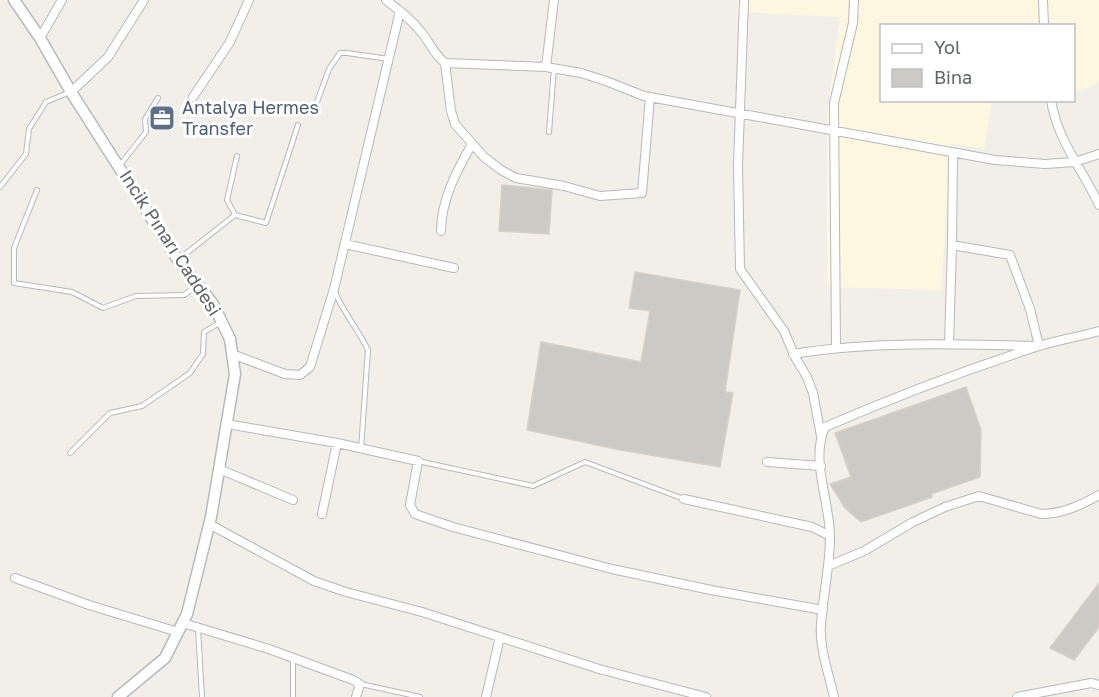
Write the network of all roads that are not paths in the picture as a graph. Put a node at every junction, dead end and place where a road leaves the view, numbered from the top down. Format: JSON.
{"nodes":[{"id":1,"x":14,"y":0,"type":"edge"},
{"id":2,"x":62,"y":0,"type":"edge"},
{"id":3,"x":144,"y":0,"type":"edge"},
{"id":4,"x":249,"y":0,"type":"edge"},
{"id":5,"x":386,"y":0,"type":"edge"},
{"id":6,"x":554,"y":0,"type":"edge"},
{"id":7,"x":744,"y":0,"type":"edge"},
{"id":8,"x":855,"y":0,"type":"edge"},
{"id":9,"x":1043,"y":0,"type":"edge"},
{"id":10,"x":400,"y":11,"type":"junction"},
{"id":11,"x":1044,"y":24,"type":"edge"},
{"id":12,"x":40,"y":38,"type":"junction"},
{"id":13,"x":389,"y":59,"type":"junction"},
{"id":14,"x":445,"y":63,"type":"junction"},
{"id":15,"x":550,"y":68,"type":"junction"},
{"id":16,"x":71,"y":92,"type":"junction"},
{"id":17,"x":193,"y":97,"type":"dead end"},
{"id":18,"x":650,"y":97,"type":"junction"},
{"id":19,"x":158,"y":98,"type":"dead end"},
{"id":20,"x":317,"y":102,"type":"dead end"},
{"id":21,"x":1051,"y":102,"type":"edge"},
{"id":22,"x":739,"y":114,"type":"junction"},
{"id":23,"x":298,"y":125,"type":"dead end"},
{"id":24,"x":833,"y":131,"type":"junction"},
{"id":25,"x":549,"y":132,"type":"dead end"},
{"id":26,"x":471,"y":144,"type":"junction"},
{"id":27,"x":953,"y":154,"type":"junction"},
{"id":28,"x":1099,"y":154,"type":"edge"},
{"id":29,"x":237,"y":156,"type":"dead end"},
{"id":30,"x":1075,"y":162,"type":"junction"},
{"id":31,"x":120,"y":166,"type":"junction"},
{"id":32,"x":0,"y":187,"type":"edge"},
{"id":33,"x":38,"y":190,"type":"dead end"},
{"id":34,"x":1099,"y":205,"type":"edge"},
{"id":35,"x":235,"y":215,"type":"junction"},
{"id":36,"x":441,"y":231,"type":"dead end"},
{"id":37,"x":345,"y":244,"type":"junction"},
{"id":38,"x":952,"y":245,"type":"junction"},
{"id":39,"x":178,"y":260,"type":"junction"},
{"id":40,"x":454,"y":268,"type":"dead end"},
{"id":41,"x":198,"y":285,"type":"junction"},
{"id":42,"x":334,"y":289,"type":"junction"},
{"id":43,"x":222,"y":322,"type":"junction"},
{"id":44,"x":1099,"y":331,"type":"edge"},
{"id":45,"x":950,"y":344,"type":"junction"},
{"id":46,"x":1040,"y":346,"type":"junction"},
{"id":47,"x":836,"y":347,"type":"junction"},
{"id":48,"x":232,"y":354,"type":"junction"},
{"id":49,"x":793,"y":354,"type":"junction"},
{"id":50,"x":227,"y":424,"type":"junction"},
{"id":51,"x":821,"y":436,"type":"junction"},
{"id":52,"x":337,"y":443,"type":"junction"},
{"id":53,"x":361,"y":448,"type":"junction"},
{"id":54,"x":70,"y":453,"type":"dead end"},
{"id":55,"x":418,"y":461,"type":"junction"},
{"id":56,"x":767,"y":462,"type":"dead end"},
{"id":57,"x":821,"y":466,"type":"junction"},
{"id":58,"x":219,"y":470,"type":"junction"},
{"id":59,"x":1099,"y":495,"type":"edge"},
{"id":60,"x":293,"y":500,"type":"dead end"},
{"id":61,"x":684,"y":500,"type":"joint"},
{"id":62,"x":322,"y":514,"type":"dead end"},
{"id":63,"x":209,"y":524,"type":"junction"},
{"id":64,"x":830,"y":536,"type":"junction"},
{"id":65,"x":828,"y":566,"type":"junction"},
{"id":66,"x":15,"y":578,"type":"dead end"},
{"id":67,"x":823,"y":610,"type":"junction"},
{"id":68,"x":180,"y":628,"type":"junction"},
{"id":69,"x":198,"y":628,"type":"junction"},
{"id":70,"x":500,"y":637,"type":"junction"},
{"id":71,"x":294,"y":659,"type":"junction"},
{"id":72,"x":360,"y":684,"type":"junction"},
{"id":73,"x":1099,"y":685,"type":"edge"},
{"id":74,"x":118,"y":697,"type":"edge"},
{"id":75,"x":202,"y":697,"type":"edge"},
{"id":76,"x":293,"y":697,"type":"edge"},
{"id":77,"x":356,"y":697,"type":"edge"},
{"id":78,"x":420,"y":697,"type":"edge"},
{"id":79,"x":486,"y":697,"type":"edge"},
{"id":80,"x":706,"y":697,"type":"edge"},
{"id":81,"x":834,"y":697,"type":"edge"},
{"id":82,"x":1017,"y":697,"type":"edge"}],
"edges":[{"from":1,"to":12,"type":"main road","name":"Incik Pınarı Caddesi"},
{"from":2,"to":12,"type":"street"},
{"from":3,"to":16,"type":"street"},
{"from":4,"to":17,"type":"street"},
{"from":5,"to":10,"type":"street"},
{"from":6,"to":15,"type":"street"},
{"from":7,"to":22,"type":"street"},
{"from":8,"to":24,"type":"street"},
{"from":9,"to":11,"type":"street"},
{"from":10,"to":13,"type":"street"},
{"from":10,"to":14,"type":"street"},
{"from":12,"to":16,"type":"main road","name":"Incik Pınarı Caddesi"},
{"from":13,"to":20,"type":"lane"},
{"from":13,"to":37,"type":"street"},
{"from":14,"to":15,"type":"street"},
{"from":14,"to":26,"type":"street"},
{"from":15,"to":18,"type":"street"},
{"from":15,"to":25,"type":"lane"},
{"from":16,"to":31,"type":"main road","name":"Incik Pınarı Caddesi"},
{"from":16,"to":32,"type":"lane"},
{"from":18,"to":22,"type":"street"},
{"from":18,"to":26,"type":"street"},
{"from":19,"to":31,"type":"lane"},
{"from":21,"to":30,"type":"street"},
{"from":22,"to":24,"type":"street"},
{"from":22,"to":49,"type":"street"},
{"from":23,"to":35,"type":"lane"},
{"from":24,"to":27,"type":"street"},
{"from":24,"to":47,"type":"street"},
{"from":26,"to":36,"type":"street"},
{"from":27,"to":30,"type":"street"},
{"from":27,"to":38,"type":"street"},
{"from":28,"to":30,"type":"street"},
{"from":29,"to":35,"type":"lane"},
{"from":30,"to":34,"type":"street"},
{"from":31,"to":39,"type":"main road","name":"Incik Pınarı Caddesi"},
{"from":33,"to":41,"type":"lane"},
{"from":35,"to":39,"type":"lane"},
{"from":37,"to":40,"type":"street"},
{"from":37,"to":42,"type":"street"},
{"from":38,"to":45,"type":"street"},
{"from":38,"to":46,"type":"street"},
{"from":39,"to":41,"type":"main road","name":"Incik Pınarı Caddesi"},
{"from":41,"to":43,"type":"main road","name":"Incik Pınarı Caddesi"},
{"from":42,"to":48,"type":"street"},
{"from":42,"to":53,"type":"lane"},
{"from":43,"to":48,"type":"main road","name":"Incik Pınarı Caddesi"},
{"from":43,"to":54,"type":"lane"},
{"from":44,"to":46,"type":"street"},
{"from":45,"to":46,"type":"street"},
{"from":45,"to":47,"type":"street"},
{"from":46,"to":51,"type":"street"},
{"from":47,"to":49,"type":"street"},
{"from":48,"to":50,"type":"main road","name":"Incik Pınarı Caddesi"},
{"from":49,"to":51,"type":"street"},
{"from":50,"to":52,"type":"street"},
{"from":50,"to":58,"type":"main road","name":"Incik Pınarı Caddesi"},
{"from":51,"to":57,"type":"street"},
{"from":52,"to":53,"type":"street"},
{"from":52,"to":62,"type":"street"},
{"from":53,"to":55,"type":"street"},
{"from":55,"to":61,"type":"lane"},
{"from":55,"to":67,"type":"street"},
{"from":56,"to":57,"type":"street"},
{"from":57,"to":64,"type":"street"},
{"from":58,"to":60,"type":"street"},
{"from":58,"to":63,"type":"main road","name":"Incik Pınarı Caddesi"},
{"from":59,"to":65,"type":"street"},
{"from":61,"to":64,"type":"street"},
{"from":63,"to":68,"type":"main road","name":"Incik Pınarı Caddesi"},
{"from":63,"to":70,"type":"street"},
{"from":64,"to":65,"type":"street"},
{"from":65,"to":67,"type":"street"},
{"from":66,"to":68,"type":"street"},
{"from":67,"to":81,"type":"street"},
{"from":68,"to":69,"type":"street"},
{"from":68,"to":74,"type":"main road","name":"Incik Pınarı Caddesi"},
{"from":69,"to":71,"type":"street"},
{"from":69,"to":75,"type":"lane"},
{"from":70,"to":79,"type":"street"},
{"from":70,"to":80,"type":"street"},
{"from":71,"to":72,"type":"street"},
{"from":71,"to":76,"type":"lane"},
{"from":72,"to":77,"type":"street"},
{"from":72,"to":78,"type":"lane"},
{"from":73,"to":82,"type":"street"}]}
